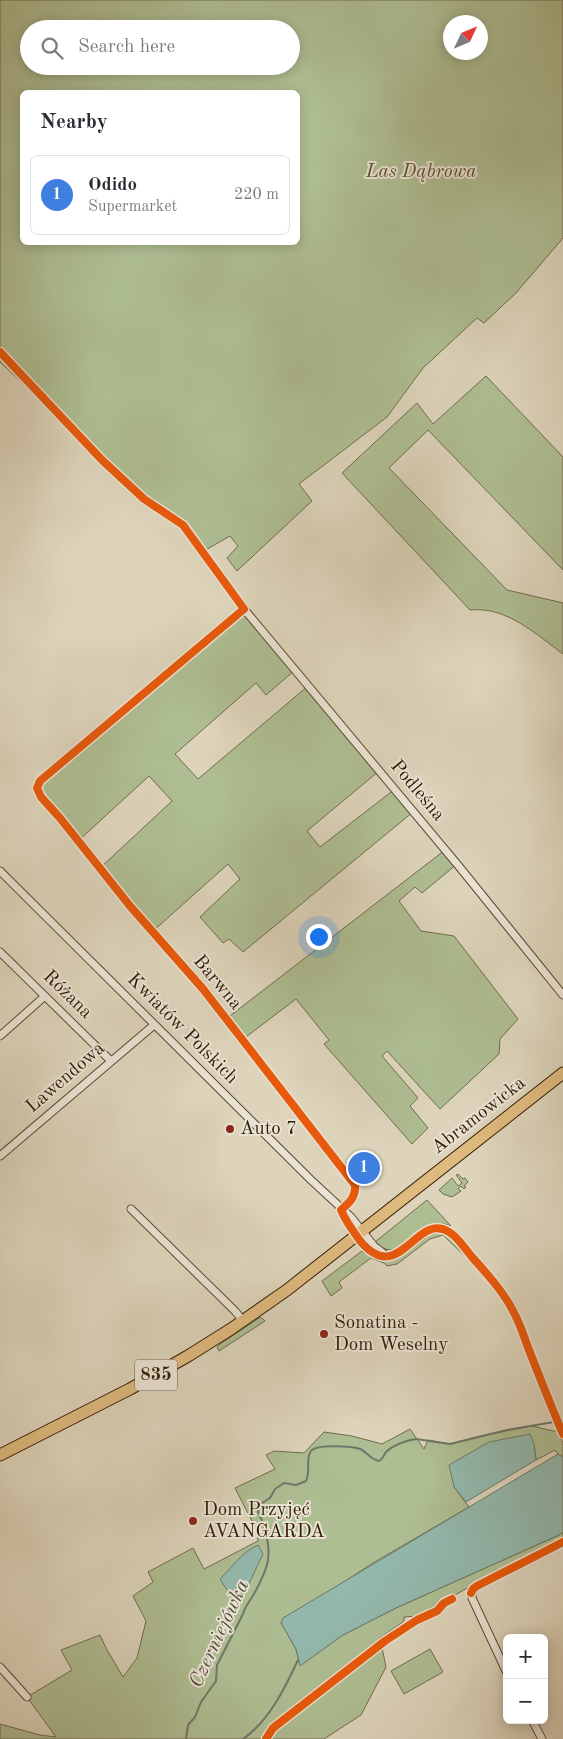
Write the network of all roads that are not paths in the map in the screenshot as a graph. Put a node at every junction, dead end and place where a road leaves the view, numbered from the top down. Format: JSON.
{"nodes":[{"id":1,"x":40,"y":781,"type":"joint"},
{"id":2,"x":0,"y":871,"type":"edge"},
{"id":3,"x":0,"y":952,"type":"edge"},
{"id":4,"x":563,"y":995,"type":"edge"},
{"id":5,"x":45,"y":996,"type":"junction"},
{"id":6,"x":154,"y":1025,"type":"junction"},
{"id":7,"x":0,"y":1036,"type":"edge"},
{"id":8,"x":111,"y":1061,"type":"junction"},
{"id":9,"x":563,"y":1073,"type":"edge"},
{"id":10,"x":0,"y":1156,"type":"edge"},
{"id":11,"x":131,"y":1209,"type":"dead end"},
{"id":12,"x":341,"y":1210,"type":"junction"},
{"id":13,"x":359,"y":1233,"type":"junction"},
{"id":14,"x":243,"y":1321,"type":"junction"},
{"id":15,"x":563,"y":1434,"type":"edge"},
{"id":16,"x":0,"y":1455,"type":"edge"},
{"id":17,"x":563,"y":1542,"type":"edge"},
{"id":18,"x":503,"y":1664,"type":"edge"},
{"id":19,"x":0,"y":1667,"type":"edge"},
{"id":20,"x":27,"y":1698,"type":"dead end"},
{"id":21,"x":534,"y":1724,"type":"edge"},
{"id":22,"x":542,"y":1739,"type":"edge"}],
"edges":[{"from":1,"to":4,"type":"street","name":"Podleśna"},
{"from":1,"to":12,"type":"street","name":"Barwna"},
{"from":2,"to":6,"type":"street","name":"Kwiatów Polskich"},
{"from":3,"to":5,"type":"street","name":"Różana"},
{"from":5,"to":7,"type":"street"},
{"from":5,"to":8,"type":"street","name":"Różana"},
{"from":6,"to":8,"type":"street","name":"Lawendowa"},
{"from":6,"to":12,"type":"street","name":"Kwiatów Polskich"},
{"from":8,"to":10,"type":"street","name":"Lawendowa"},
{"from":9,"to":13,"type":"main road","name":"Abramowicka","number":"835"},
{"from":11,"to":14,"type":"street"},
{"from":12,"to":13,"type":"street","name":"Kwiatów Polskich"},
{"from":13,"to":14,"type":"main road","number":"835"},
{"from":13,"to":15,"type":"street","name":"Kwiatów Polskich"},
{"from":14,"to":16,"type":"main road","number":"835"},
{"from":17,"to":18,"type":"street"},
{"from":19,"to":20,"type":"street"},
{"from":21,"to":22,"type":"street"}]}
